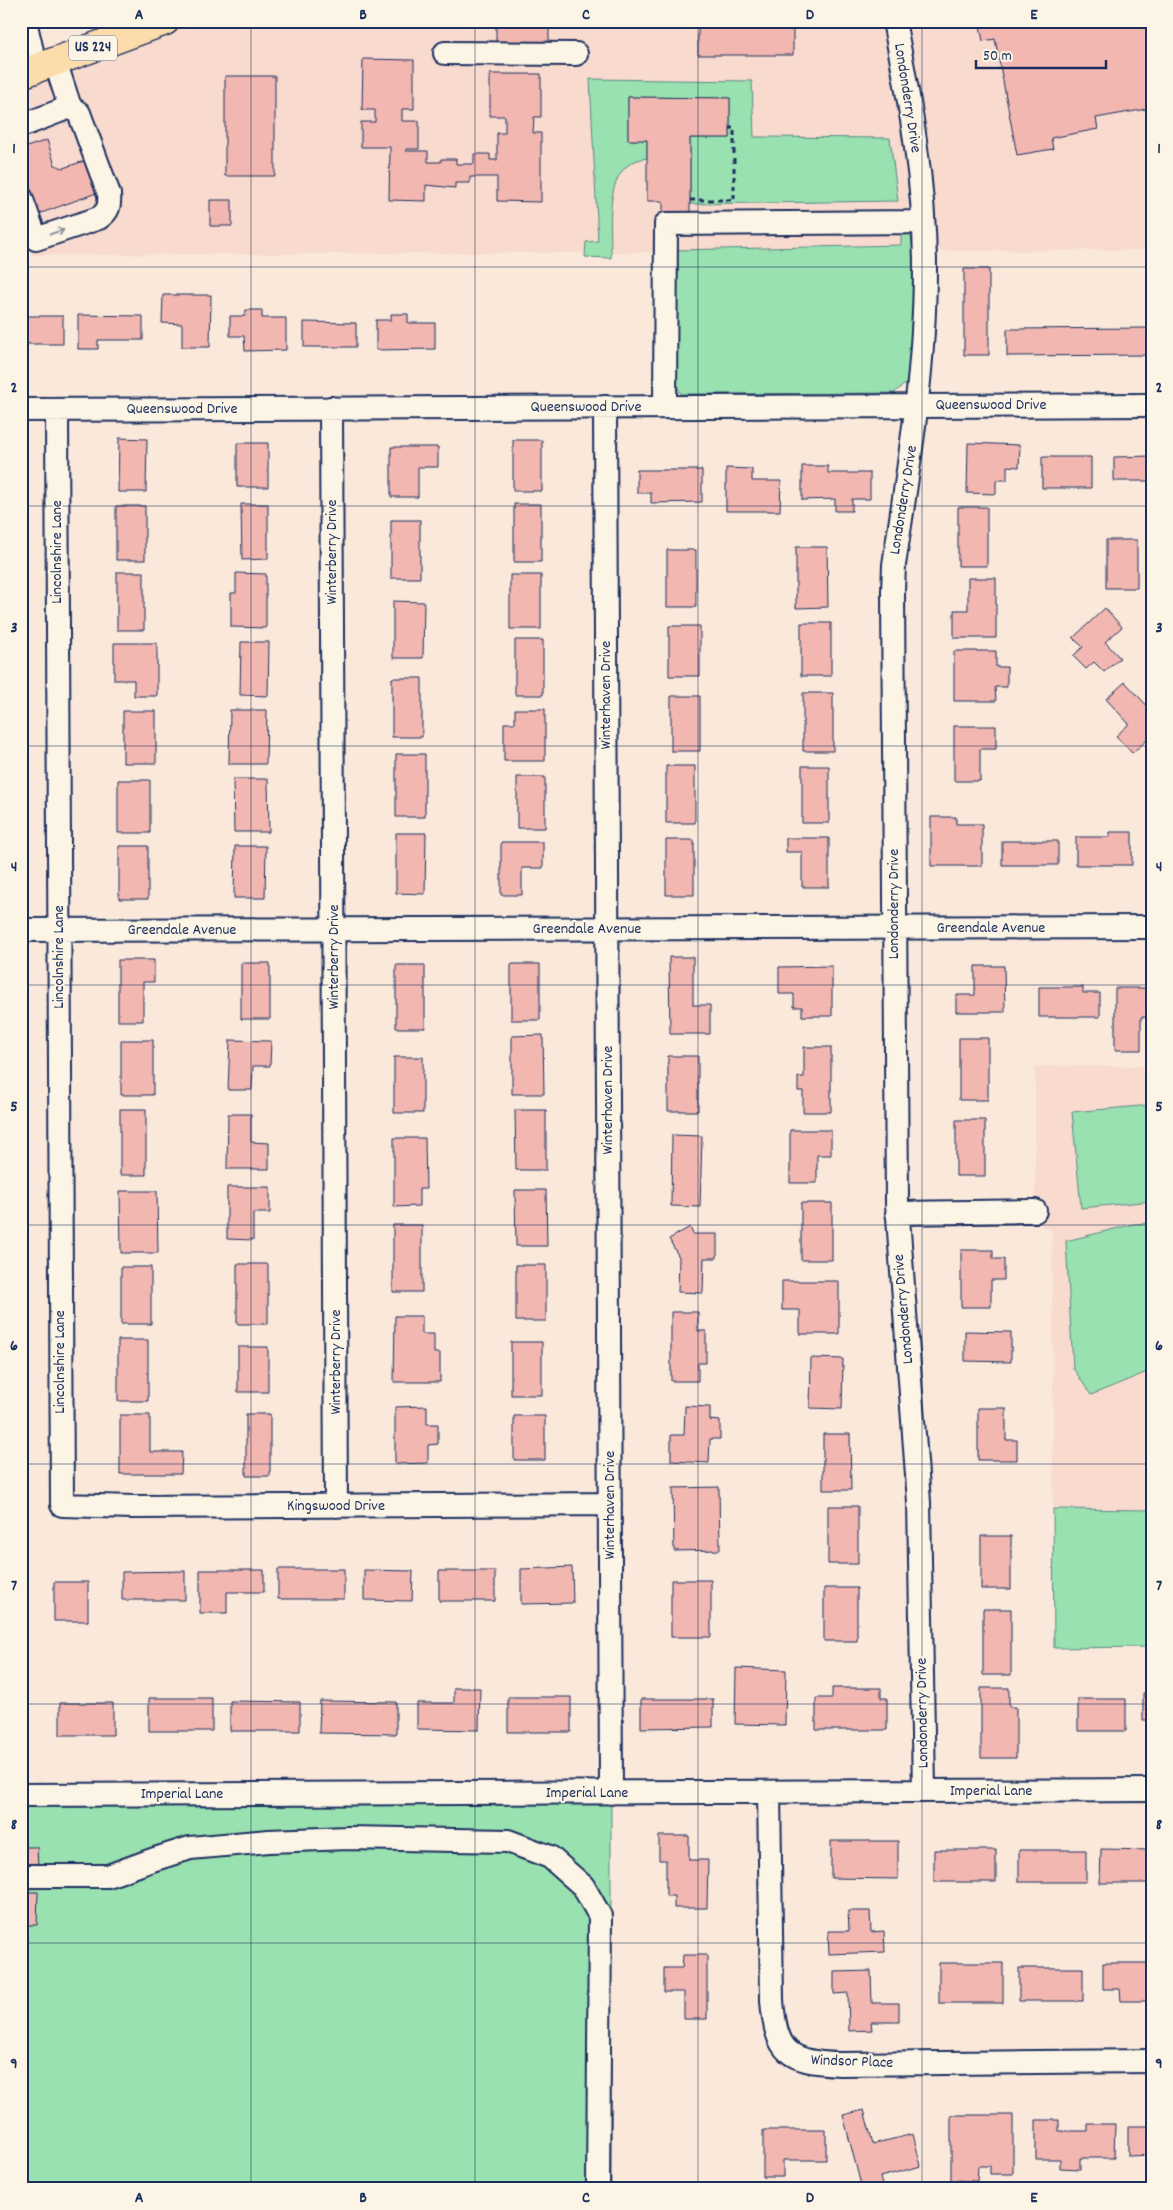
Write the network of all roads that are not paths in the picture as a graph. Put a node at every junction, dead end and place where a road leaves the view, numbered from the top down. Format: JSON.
{"nodes":[{"id":1,"x":25,"y":21,"type":"edge"},
{"id":2,"x":165,"y":21,"type":"edge"},
{"id":3,"x":894,"y":21,"type":"edge"},
{"id":4,"x":445,"y":53,"type":"dead end"},
{"id":5,"x":576,"y":54,"type":"dead end"},
{"id":6,"x":38,"y":68,"type":"edge"},
{"id":7,"x":70,"y":107,"type":"junction"},
{"id":8,"x":21,"y":126,"type":"edge"},
{"id":9,"x":21,"y":197,"type":"edge"},
{"id":10,"x":923,"y":222,"type":"junction"},
{"id":11,"x":917,"y":406,"type":"junction"},
{"id":12,"x":1152,"y":406,"type":"edge"},
{"id":13,"x":605,"y":407,"type":"junction"},
{"id":14,"x":665,"y":407,"type":"junction"},
{"id":15,"x":331,"y":408,"type":"junction"},
{"id":16,"x":21,"y":410,"type":"edge"},
{"id":17,"x":57,"y":410,"type":"junction"},
{"id":18,"x":1152,"y":927,"type":"edge"},
{"id":19,"x":894,"y":928,"type":"junction"},
{"id":20,"x":21,"y":930,"type":"edge"},
{"id":21,"x":59,"y":930,"type":"junction"},
{"id":22,"x":334,"y":930,"type":"junction"},
{"id":23,"x":607,"y":930,"type":"junction"},
{"id":24,"x":1035,"y":1212,"type":"dead end"},
{"id":25,"x":897,"y":1213,"type":"junction"},
{"id":26,"x":610,"y":1504,"type":"junction"},
{"id":27,"x":62,"y":1505,"type":"joint"},
{"id":28,"x":336,"y":1506,"type":"junction"},
{"id":29,"x":1152,"y":1790,"type":"edge"},
{"id":30,"x":924,"y":1791,"type":"junction"},
{"id":31,"x":769,"y":1792,"type":"junction"},
{"id":32,"x":611,"y":1793,"type":"junction"},
{"id":33,"x":21,"y":1795,"type":"edge"},
{"id":34,"x":21,"y":1876,"type":"edge"},
{"id":35,"x":1152,"y":2061,"type":"edge"},
{"id":36,"x":598,"y":2189,"type":"edge"}],
"edges":[{"from":1,"to":6,"type":"street"},
{"from":2,"to":6,"type":"highway","number":"US 224"},
{"from":3,"to":10,"type":"street","name":"Londonderry Drive"},
{"from":4,"to":5,"type":"street"},
{"from":6,"to":7,"type":"street"},
{"from":7,"to":8,"type":"street"},
{"from":9,"to":7,"type":"street","one_way":true},
{"from":10,"to":11,"type":"street","name":"Londonderry Drive"},
{"from":10,"to":14,"type":"street"},
{"from":11,"to":12,"type":"street","name":"Queenswood Drive"},
{"from":11,"to":14,"type":"street","name":"Queenswood Drive"},
{"from":11,"to":19,"type":"street","name":"Londonderry Drive"},
{"from":13,"to":14,"type":"street","name":"Queenswood Drive"},
{"from":13,"to":15,"type":"street","name":"Queenswood Drive"},
{"from":13,"to":23,"type":"street","name":"Winterhaven Drive"},
{"from":15,"to":17,"type":"street","name":"Queenswood Drive"},
{"from":15,"to":22,"type":"street","name":"Winterberry Drive"},
{"from":16,"to":17,"type":"street","name":"Queenswood Drive"},
{"from":17,"to":21,"type":"street","name":"Lincolnshire Lane"},
{"from":18,"to":19,"type":"street","name":"Greendale Avenue"},
{"from":19,"to":23,"type":"street","name":"Greendale Avenue"},
{"from":19,"to":25,"type":"street","name":"Londonderry Drive"},
{"from":20,"to":21,"type":"street","name":"Greendale Avenue"},
{"from":21,"to":22,"type":"street","name":"Greendale Avenue"},
{"from":21,"to":27,"type":"street","name":"Lincolnshire Lane"},
{"from":22,"to":23,"type":"street","name":"Greendale Avenue"},
{"from":22,"to":28,"type":"street","name":"Winterberry Drive"},
{"from":23,"to":26,"type":"street","name":"Winterhaven Drive"},
{"from":24,"to":25,"type":"street"},
{"from":25,"to":30,"type":"street","name":"Londonderry Drive"},
{"from":26,"to":28,"type":"street","name":"Kingswood Drive"},
{"from":26,"to":32,"type":"street","name":"Winterhaven Drive"},
{"from":27,"to":28,"type":"street","name":"Kingswood Drive"},
{"from":29,"to":30,"type":"street","name":"Imperial Lane"},
{"from":30,"to":31,"type":"street","name":"Imperial Lane"},
{"from":31,"to":32,"type":"street","name":"Imperial Lane"},
{"from":31,"to":35,"type":"street","name":"Windsor Place"},
{"from":32,"to":33,"type":"street","name":"Imperial Lane"},
{"from":34,"to":36,"type":"street"}]}
